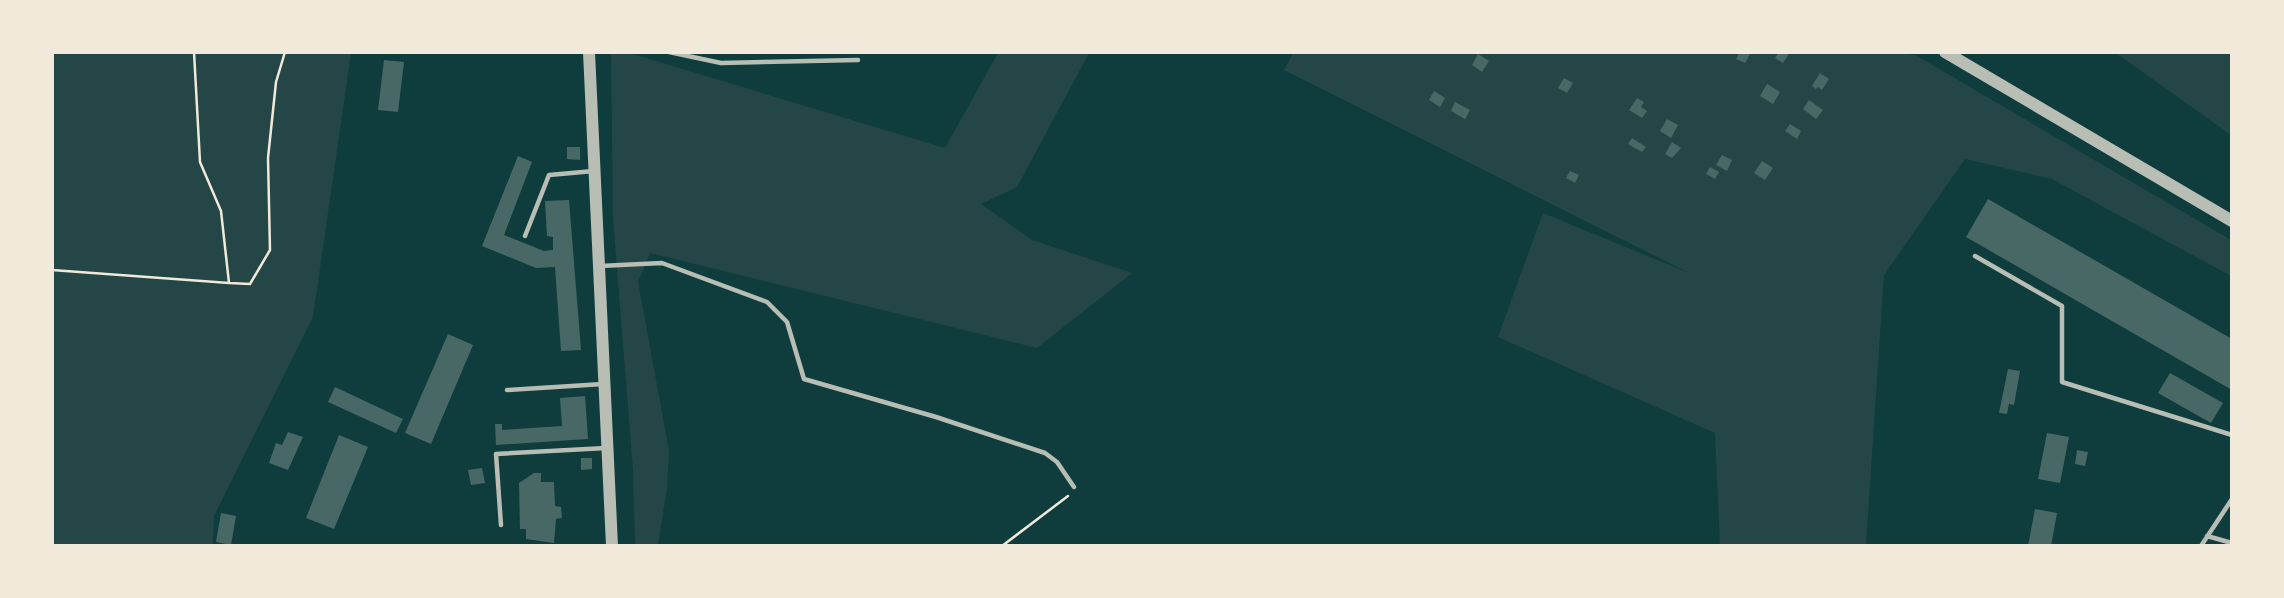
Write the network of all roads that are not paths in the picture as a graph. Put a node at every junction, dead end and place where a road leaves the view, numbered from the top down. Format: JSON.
{"nodes":[{"id":1,"x":589,"y":52,"type":"edge"},
{"id":2,"x":669,"y":52,"type":"edge"},
{"id":3,"x":1945,"y":52,"type":"edge"},
{"id":4,"x":858,"y":60,"type":"dead end"},
{"id":5,"x":595,"y":170,"type":"junction"},
{"id":6,"x":2231,"y":221,"type":"edge"},
{"id":7,"x":525,"y":236,"type":"dead end"},
{"id":8,"x":1975,"y":256,"type":"dead end"},
{"id":9,"x":599,"y":266,"type":"junction"},
{"id":10,"x":604,"y":384,"type":"junction"},
{"id":11,"x":507,"y":390,"type":"dead end"},
{"id":12,"x":2231,"y":435,"type":"edge"},
{"id":13,"x":607,"y":448,"type":"junction"},
{"id":14,"x":1074,"y":487,"type":"road end"},
{"id":15,"x":2231,"y":499,"type":"edge"},
{"id":16,"x":501,"y":525,"type":"dead end"},
{"id":17,"x":2207,"y":536,"type":"junction"},
{"id":18,"x":2231,"y":543,"type":"edge"},
{"id":19,"x":612,"y":545,"type":"edge"},
{"id":20,"x":2200,"y":545,"type":"edge"}],
"edges":[{"from":1,"to":5,"type":"street"},
{"from":2,"to":4,"type":"lane"},
{"from":3,"to":6,"type":"street"},
{"from":5,"to":7,"type":"lane"},
{"from":5,"to":9,"type":"street"},
{"from":8,"to":12,"type":"lane"},
{"from":9,"to":10,"type":"street"},
{"from":9,"to":14,"type":"lane"},
{"from":10,"to":11,"type":"lane"},
{"from":10,"to":13,"type":"street"},
{"from":13,"to":16,"type":"lane"},
{"from":13,"to":19,"type":"street"},
{"from":15,"to":17,"type":"lane"},
{"from":17,"to":18,"type":"lane"},
{"from":17,"to":20,"type":"lane"}]}
